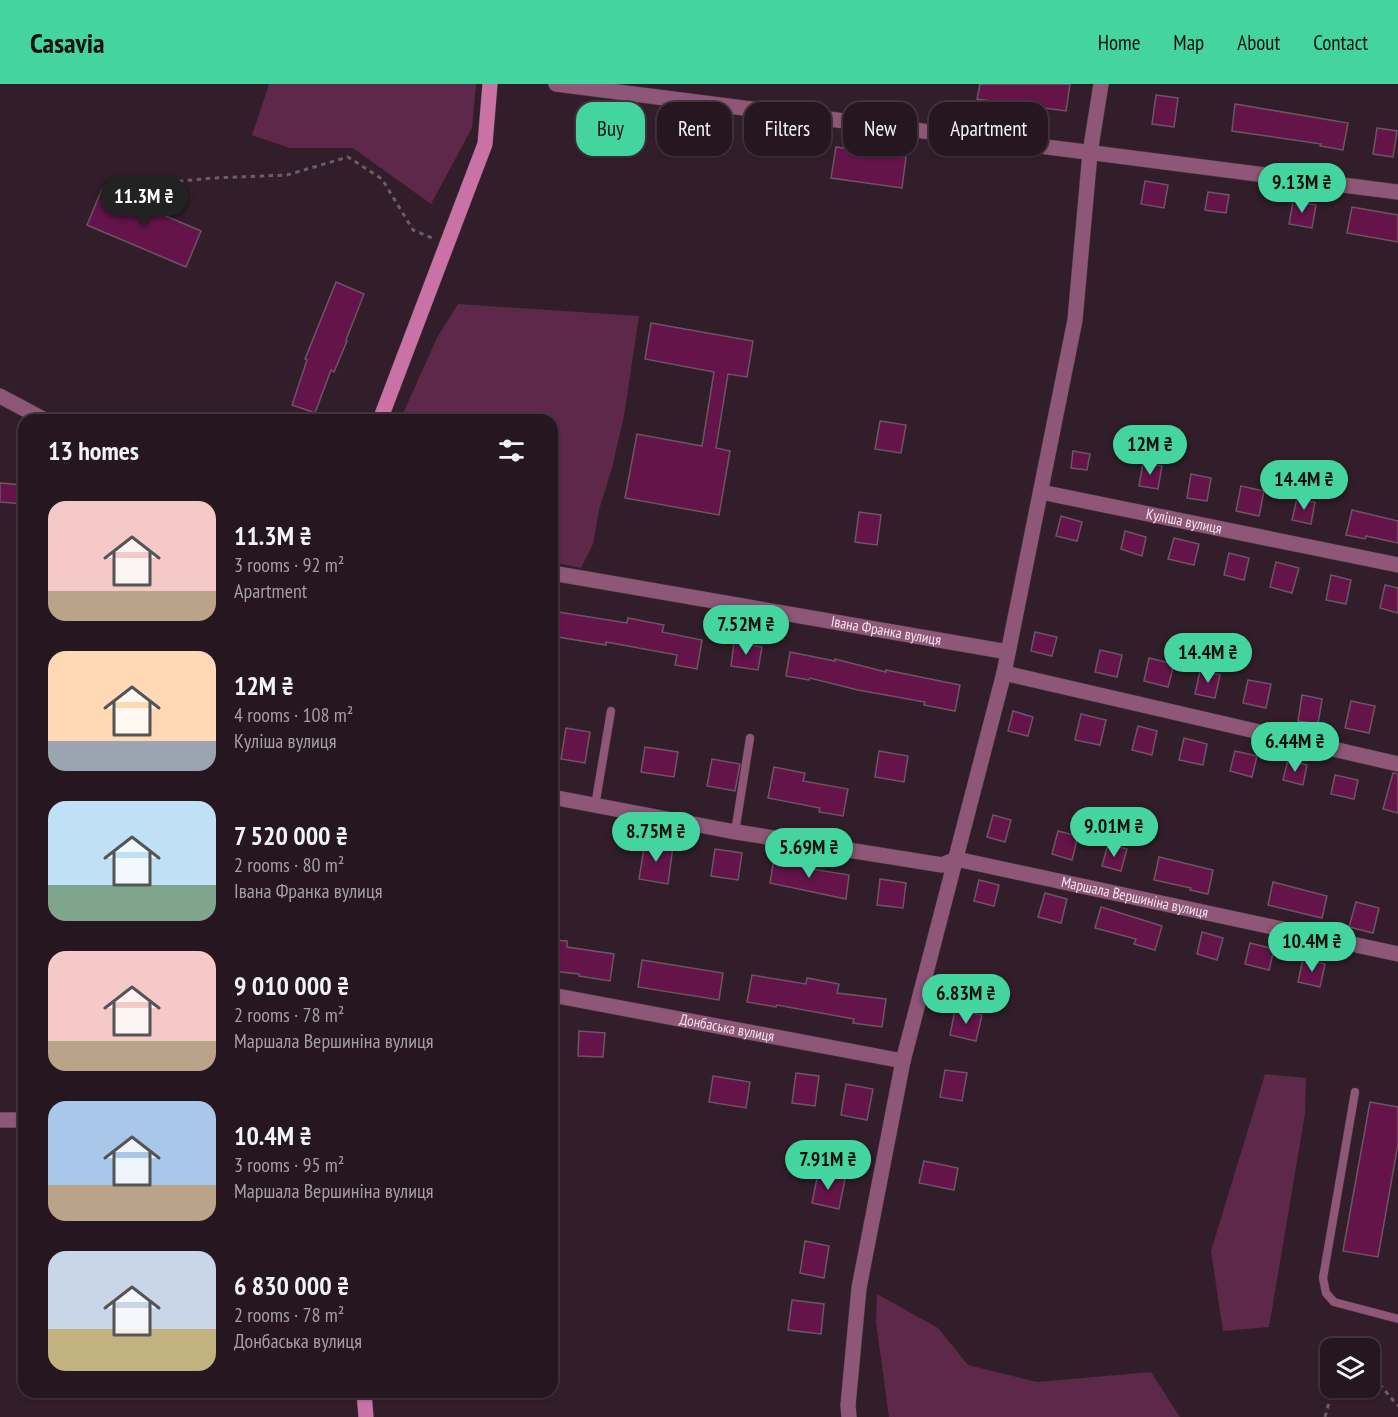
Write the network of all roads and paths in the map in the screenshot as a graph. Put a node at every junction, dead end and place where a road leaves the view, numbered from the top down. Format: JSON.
{"nodes":[{"id":1,"x":490,"y":84,"type":"edge"},
{"id":2,"x":556,"y":84,"type":"edge"},
{"id":3,"x":1101,"y":84,"type":"edge"},
{"id":4,"x":1090,"y":153,"type":"junction"},
{"id":5,"x":125,"y":186,"type":"dead end"},
{"id":6,"x":1398,"y":192,"type":"edge"},
{"id":7,"x":447,"y":244,"type":"junction"},
{"id":8,"x":0,"y":396,"type":"edge"},
{"id":9,"x":34,"y":414,"type":"edge"},
{"id":10,"x":382,"y":414,"type":"edge"},
{"id":11,"x":1041,"y":492,"type":"junction"},
{"id":12,"x":1398,"y":565,"type":"edge"},
{"id":13,"x":558,"y":574,"type":"edge"},
{"id":14,"x":1008,"y":652,"type":"junction"},
{"id":15,"x":1004,"y":673,"type":"junction"},
{"id":16,"x":611,"y":711,"type":"dead end"},
{"id":17,"x":750,"y":738,"type":"dead end"},
{"id":18,"x":1398,"y":764,"type":"edge"},
{"id":19,"x":558,"y":798,"type":"edge"},
{"id":20,"x":595,"y":806,"type":"junction"},
{"id":21,"x":735,"y":832,"type":"junction"},
{"id":22,"x":956,"y":859,"type":"junction"},
{"id":23,"x":1398,"y":954,"type":"edge"},
{"id":24,"x":558,"y":996,"type":"edge"},
{"id":25,"x":903,"y":1061,"type":"junction"},
{"id":26,"x":1355,"y":1092,"type":"dead end"},
{"id":27,"x":0,"y":1120,"type":"edge"},
{"id":28,"x":18,"y":1120,"type":"edge"},
{"id":29,"x":1398,"y":1319,"type":"edge"},
{"id":30,"x":1380,"y":1386,"type":"edge"},
{"id":31,"x":364,"y":1398,"type":"edge"},
{"id":32,"x":1330,"y":1398,"type":"edge"},
{"id":33,"x":1398,"y":1406,"type":"edge"},
{"id":34,"x":366,"y":1417,"type":"edge"},
{"id":35,"x":849,"y":1417,"type":"edge"},
{"id":36,"x":1325,"y":1417,"type":"edge"}],
"edges":[{"from":1,"to":7,"type":"main road"},
{"from":2,"to":4,"type":"street"},
{"from":3,"to":4,"type":"street"},
{"from":4,"to":6,"type":"street"},
{"from":4,"to":11,"type":"street"},
{"from":5,"to":7,"type":"path"},
{"from":7,"to":10,"type":"main road"},
{"from":8,"to":9,"type":"street"},
{"from":11,"to":12,"type":"street","name":"Куліша вулиця"},
{"from":11,"to":14,"type":"street"},
{"from":13,"to":14,"type":"street","name":"Івана Франка вулиця"},
{"from":14,"to":15,"type":"street"},
{"from":15,"to":18,"type":"street"},
{"from":15,"to":22,"type":"street"},
{"from":16,"to":20,"type":"lane"},
{"from":17,"to":21,"type":"lane"},
{"from":19,"to":20,"type":"street","name":"Маршала Вершиніна вулиця"},
{"from":20,"to":21,"type":"street","name":"Маршала Вершиніна вулиця"},
{"from":21,"to":22,"type":"street","name":"Маршала Вершиніна вулиця"},
{"from":22,"to":23,"type":"street","name":"Маршала Вершиніна вулиця"},
{"from":22,"to":25,"type":"street"},
{"from":24,"to":25,"type":"street","name":"Донбаська вулиця"},
{"from":25,"to":35,"type":"street"},
{"from":26,"to":29,"type":"lane"},
{"from":27,"to":28,"type":"street"},
{"from":30,"to":33,"type":"path"},
{"from":31,"to":34,"type":"main road"},
{"from":32,"to":36,"type":"path"}]}
